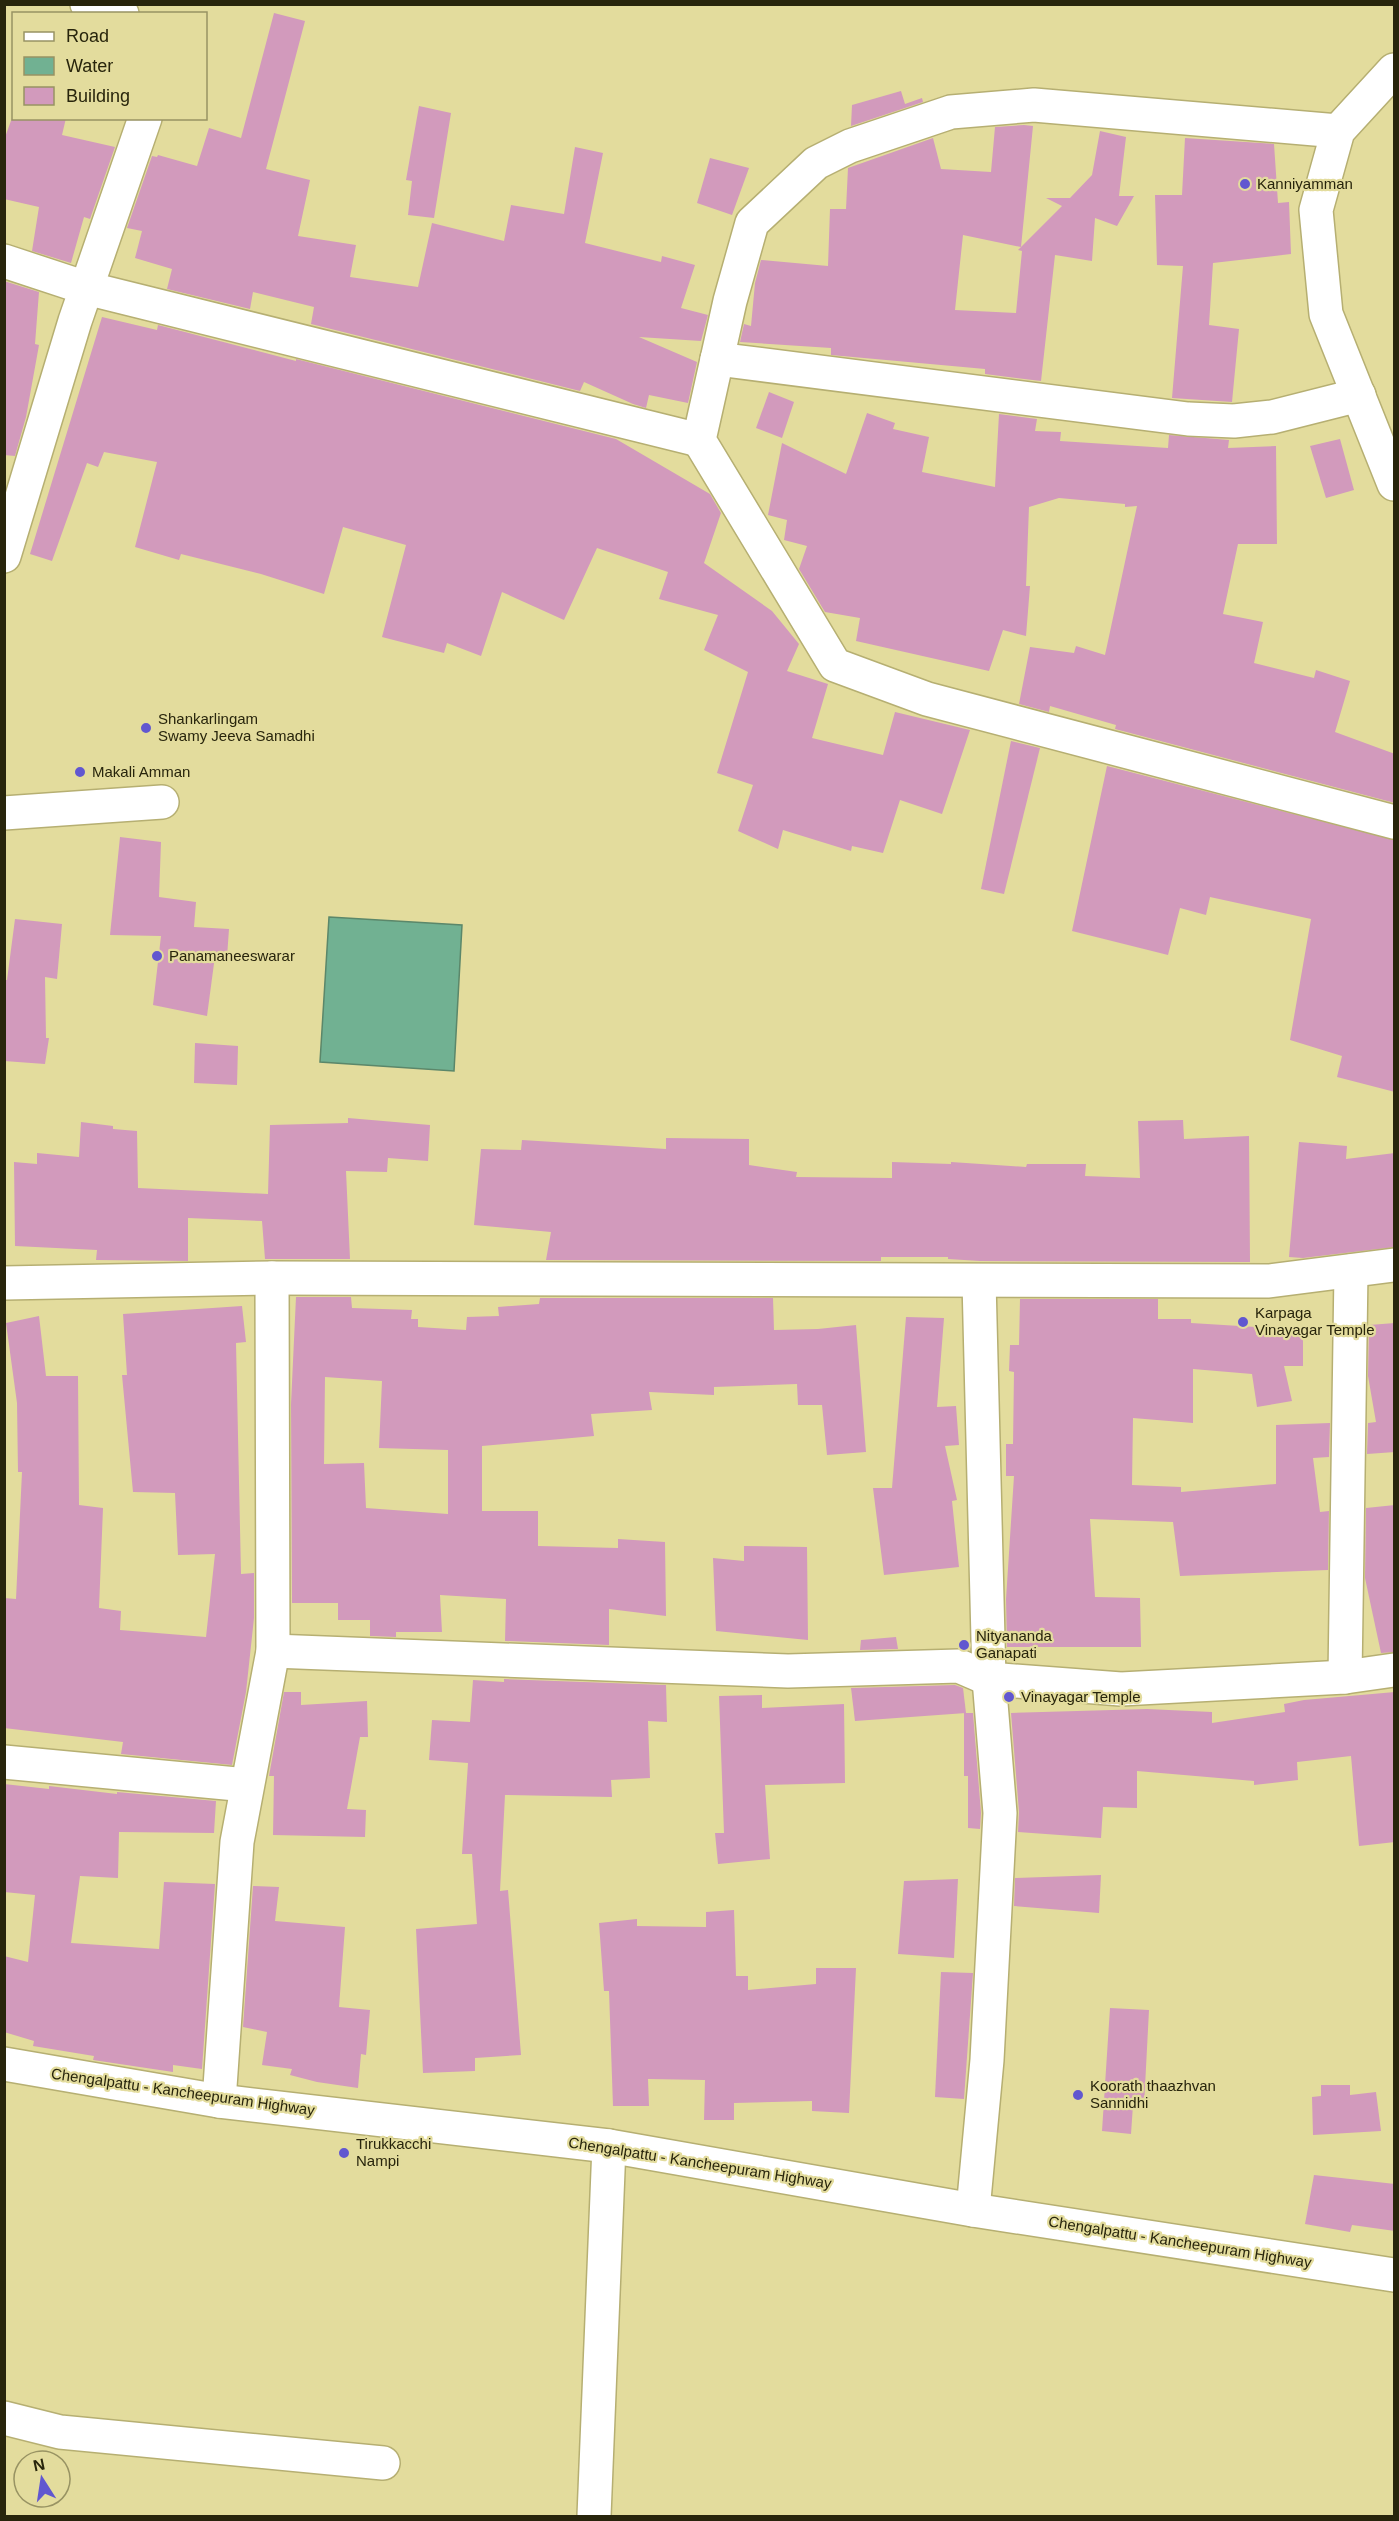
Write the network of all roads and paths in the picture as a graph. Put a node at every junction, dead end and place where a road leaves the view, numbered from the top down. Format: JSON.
{"nodes":[{"id":1,"x":87,"y":4,"type":"edge"},
{"id":2,"x":115,"y":12,"type":"edge"},
{"id":3,"x":1395,"y":70,"type":"edge"},
{"id":4,"x":144,"y":120,"type":"edge"},
{"id":5,"x":1338,"y":131,"type":"junction"},
{"id":6,"x":4,"y":261,"type":"edge"},
{"id":7,"x":86,"y":288,"type":"junction"},
{"id":8,"x":717,"y":359,"type":"junction"},
{"id":9,"x":1359,"y":395,"type":"junction"},
{"id":10,"x":699,"y":440,"type":"junction"},
{"id":11,"x":1395,"y":484,"type":"edge"},
{"id":12,"x":4,"y":556,"type":"edge"},
{"id":13,"x":162,"y":802,"type":"dead end"},
{"id":14,"x":4,"y":813,"type":"edge"},
{"id":15,"x":1395,"y":822,"type":"edge"},
{"id":16,"x":1395,"y":1265,"type":"edge"},
{"id":17,"x":1351,"y":1271,"type":"junction"},
{"id":18,"x":272,"y":1278,"type":"junction"},
{"id":19,"x":979,"y":1281,"type":"junction"},
{"id":20,"x":4,"y":1283,"type":"edge"},
{"id":21,"x":273,"y":1650,"type":"junction"},
{"id":22,"x":1395,"y":1670,"type":"edge"},
{"id":23,"x":1345,"y":1677,"type":"junction"},
{"id":24,"x":989,"y":1679,"type":"junction"},
{"id":25,"x":4,"y":1762,"type":"edge"},
{"id":26,"x":247,"y":1785,"type":"junction"},
{"id":27,"x":4,"y":2064,"type":"edge"},
{"id":28,"x":219,"y":2101,"type":"junction"},
{"id":29,"x":609,"y":2146,"type":"junction"},
{"id":30,"x":973,"y":2210,"type":"junction"},
{"id":31,"x":1395,"y":2275,"type":"edge"},
{"id":32,"x":4,"y":2418,"type":"edge"},
{"id":33,"x":382,"y":2463,"type":"dead end"},
{"id":34,"x":594,"y":2517,"type":"edge"}],
"edges":[{"from":1,"to":2,"type":"main road"},
{"from":3,"to":5,"type":"main road"},
{"from":4,"to":7,"type":"main road"},
{"from":5,"to":8,"type":"main road"},
{"from":5,"to":9,"type":"main road"},
{"from":6,"to":7,"type":"main road"},
{"from":7,"to":10,"type":"main road"},
{"from":7,"to":12,"type":"main road"},
{"from":8,"to":9,"type":"main road"},
{"from":8,"to":10,"type":"main road"},
{"from":9,"to":11,"type":"main road"},
{"from":10,"to":15,"type":"main road"},
{"from":13,"to":14,"type":"main road"},
{"from":16,"to":17,"type":"main road"},
{"from":17,"to":19,"type":"main road"},
{"from":17,"to":23,"type":"main road"},
{"from":18,"to":19,"type":"main road"},
{"from":18,"to":20,"type":"main road"},
{"from":18,"to":21,"type":"main road"},
{"from":19,"to":24,"type":"main road"},
{"from":21,"to":24,"type":"main road"},
{"from":21,"to":26,"type":"main road"},
{"from":22,"to":23,"type":"main road"},
{"from":23,"to":24,"type":"main road"},
{"from":24,"to":30,"type":"main road"},
{"from":25,"to":26,"type":"main road"},
{"from":26,"to":28,"type":"main road"},
{"from":27,"to":28,"type":"main road","name":"Chengalpattu - Kancheepuram Highway"},
{"from":28,"to":29,"type":"main road","name":"Chengalpattu - Kancheepuram Highway"},
{"from":29,"to":30,"type":"main road","name":"Chengalpattu - Kancheepuram Highway"},
{"from":29,"to":34,"type":"main road"},
{"from":30,"to":31,"type":"main road","name":"Chengalpattu - Kancheepuram Highway"},
{"from":32,"to":33,"type":"main road"}]}
